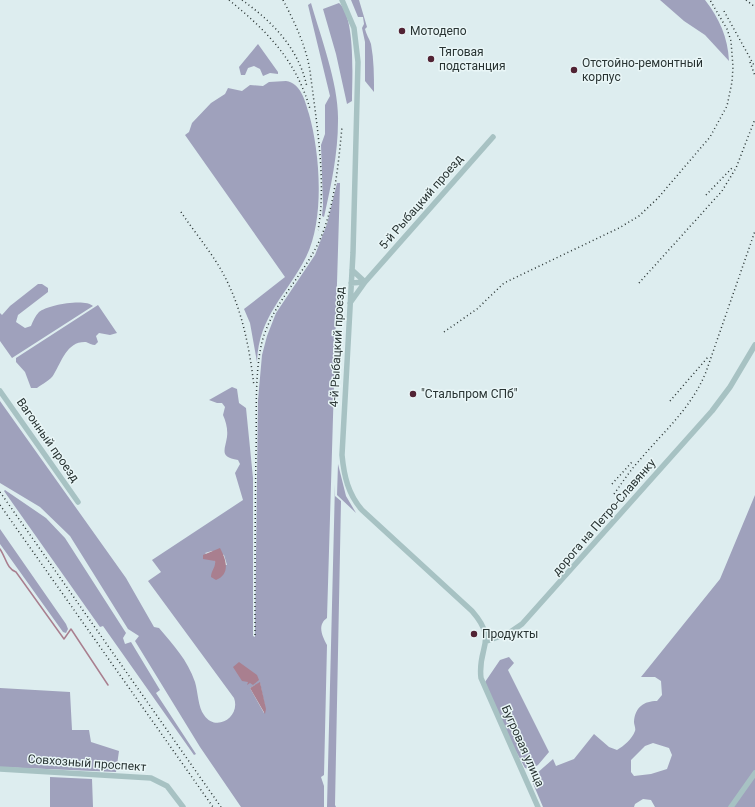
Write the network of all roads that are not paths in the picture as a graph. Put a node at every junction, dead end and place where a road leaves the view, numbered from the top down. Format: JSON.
{"nodes":[{"id":1,"x":342,"y":0,"type":"edge"},
{"id":2,"x":493,"y":137,"type":"dead end"},
{"id":3,"x":352,"y":270,"type":"junction"},
{"id":4,"x":366,"y":282,"type":"junction"},
{"id":5,"x":351,"y":283,"type":"junction"},
{"id":6,"x":349,"y":303,"type":"junction"},
{"id":7,"x":755,"y":345,"type":"edge"},
{"id":8,"x":0,"y":391,"type":"edge"},
{"id":9,"x":78,"y":502,"type":"dead end"},
{"id":10,"x":487,"y":641,"type":"junction"},
{"id":11,"x":0,"y":769,"type":"edge"},
{"id":12,"x":755,"y":773,"type":"edge"},
{"id":13,"x":183,"y":807,"type":"edge"},
{"id":14,"x":538,"y":807,"type":"edge"},
{"id":15,"x":731,"y":807,"type":"edge"}],
"edges":[{"from":1,"to":3,"type":"street","name":"4-й Рыбацкий проезд"},
{"from":2,"to":4,"type":"street","name":"5-й Рыбацкий проезд"},
{"from":3,"to":4,"type":"street"},
{"from":3,"to":5,"type":"street","name":"4-й Рыбацкий проезд"},
{"from":4,"to":5,"type":"street"},
{"from":4,"to":6,"type":"street","name":"5-й Рыбацкий проезд"},
{"from":5,"to":6,"type":"street","name":"4-й Рыбацкий проезд"},
{"from":6,"to":10,"type":"street","name":"4-й Рыбацкий проезд"},
{"from":7,"to":10,"type":"street","name":"дорога на Петро-Славянку"},
{"from":8,"to":9,"type":"street","name":"Вагонный проезд"},
{"from":10,"to":14,"type":"street","name":"Бугровая улица"},
{"from":11,"to":13,"type":"street","name":"Совхозный проспект"},
{"from":12,"to":15,"type":"street"}]}
